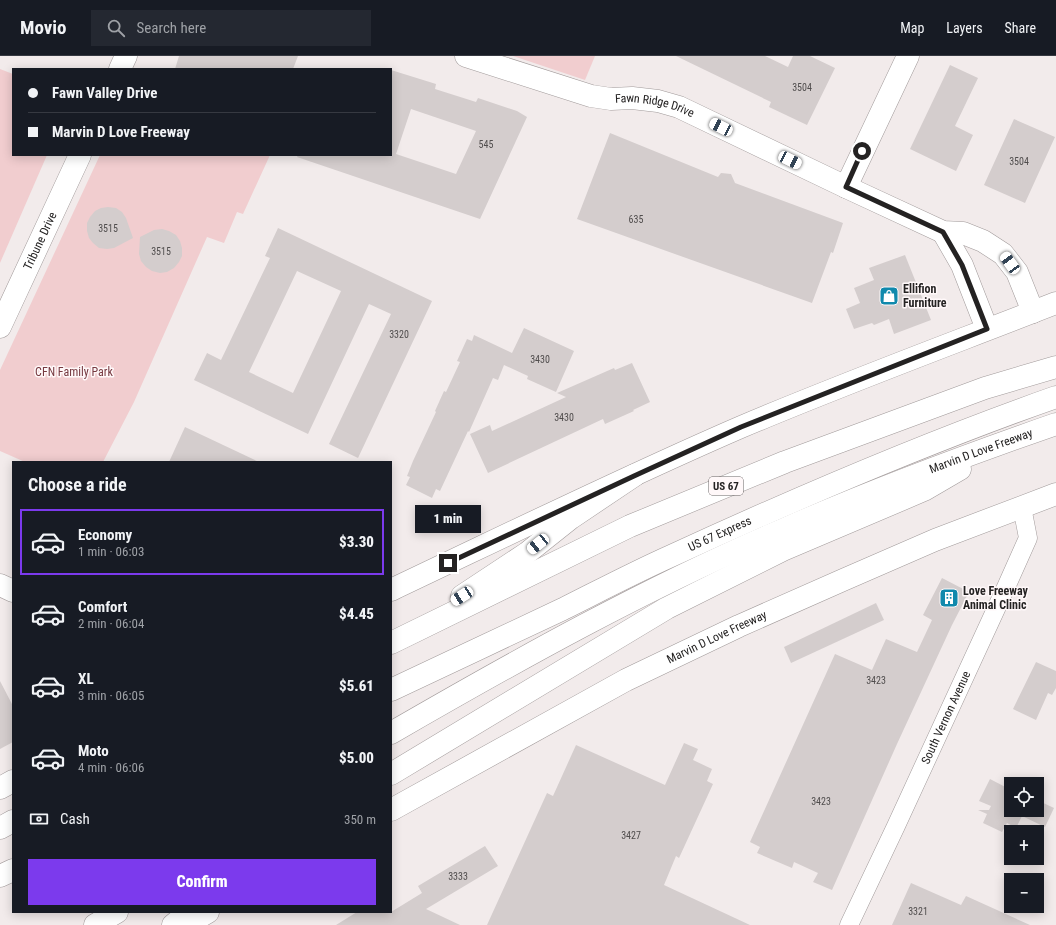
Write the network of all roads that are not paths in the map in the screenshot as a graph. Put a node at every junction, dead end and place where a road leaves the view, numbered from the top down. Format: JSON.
{"nodes":[{"id":1,"x":126,"y":56,"type":"edge"},
{"id":2,"x":466,"y":56,"type":"edge"},
{"id":3,"x":908,"y":56,"type":"edge"},
{"id":4,"x":120,"y":68,"type":"edge"},
{"id":5,"x":80,"y":156,"type":"edge"},
{"id":6,"x":846,"y":187,"type":"junction"},
{"id":7,"x":943,"y":232,"type":"junction"},
{"id":8,"x":1056,"y":303,"type":"edge"},
{"id":9,"x":1033,"y":312,"type":"junction"},
{"id":10,"x":0,"y":327,"type":"edge"},
{"id":11,"x":987,"y":329,"type":"junction"},
{"id":12,"x":1056,"y":368,"type":"edge"},
{"id":13,"x":1056,"y":397,"type":"edge"},
{"id":14,"x":1056,"y":424,"type":"edge"},
{"id":15,"x":1014,"y":438,"type":"junction"},
{"id":16,"x":634,"y":476,"type":"junction"},
{"id":17,"x":1056,"y":494,"type":"edge"},
{"id":18,"x":1022,"y":507,"type":"junction"},
{"id":19,"x":0,"y":585,"type":"edge"},
{"id":20,"x":392,"y":590,"type":"edge"},
{"id":21,"x":12,"y":591,"type":"edge"},
{"id":22,"x":399,"y":639,"type":"edge"},
{"id":23,"x":392,"y":690,"type":"edge"},
{"id":24,"x":392,"y":732,"type":"edge"},
{"id":25,"x":392,"y":773,"type":"edge"},
{"id":26,"x":12,"y":782,"type":"edge"},
{"id":27,"x":0,"y":788,"type":"edge"},
{"id":28,"x":392,"y":809,"type":"edge"},
{"id":29,"x":12,"y":822,"type":"edge"},
{"id":30,"x":0,"y":828,"type":"edge"},
{"id":31,"x":12,"y":870,"type":"edge"},
{"id":32,"x":0,"y":876,"type":"edge"},
{"id":33,"x":115,"y":913,"type":"edge"},
{"id":34,"x":188,"y":913,"type":"edge"},
{"id":35,"x":206,"y":913,"type":"edge"},
{"id":36,"x":96,"y":925,"type":"edge"},
{"id":37,"x":172,"y":925,"type":"edge"},
{"id":38,"x":186,"y":925,"type":"edge"},
{"id":39,"x":849,"y":925,"type":"edge"}],
"edges":[{"from":1,"to":4,"type":"main road"},
{"from":2,"to":6,"type":"main road","name":"Fawn Ridge Drive"},
{"from":3,"to":6,"type":"main road"},
{"from":5,"to":10,"type":"main road","name":"Tribune Drive"},
{"from":6,"to":7,"type":"main road","name":"Fawn Ridge Drive"},
{"from":7,"to":9,"type":"main road","name":"Fawn Ridge Drive"},
{"from":7,"to":11,"type":"main road"},
{"from":8,"to":9,"type":"main road"},
{"from":9,"to":11,"type":"main road"},
{"from":11,"to":16,"type":"main road"},
{"from":12,"to":22,"type":"main road","number":"US 67"},
{"from":13,"to":23,"type":"main road","name":"US 67 Express"},
{"from":14,"to":15,"type":"main road","name":"Marvin D Love Freeway"},
{"from":15,"to":24,"type":"main road","name":"Marvin D Love Freeway"},
{"from":15,"to":25,"type":"main road"},
{"from":16,"to":20,"type":"main road"},
{"from":16,"to":22,"type":"main road"},
{"from":17,"to":18,"type":"main road","name":"Marvin D Love Freeway"},
{"from":18,"to":28,"type":"main road","name":"Marvin D Love Freeway"},
{"from":18,"to":39,"type":"street","name":"South Vernon Avenue"},
{"from":19,"to":21,"type":"main road"},
{"from":26,"to":27,"type":"main road"},
{"from":29,"to":30,"type":"main road"},
{"from":31,"to":32,"type":"main road"},
{"from":33,"to":36,"type":"main road"},
{"from":34,"to":37,"type":"main road"},
{"from":35,"to":38,"type":"main road"}]}
